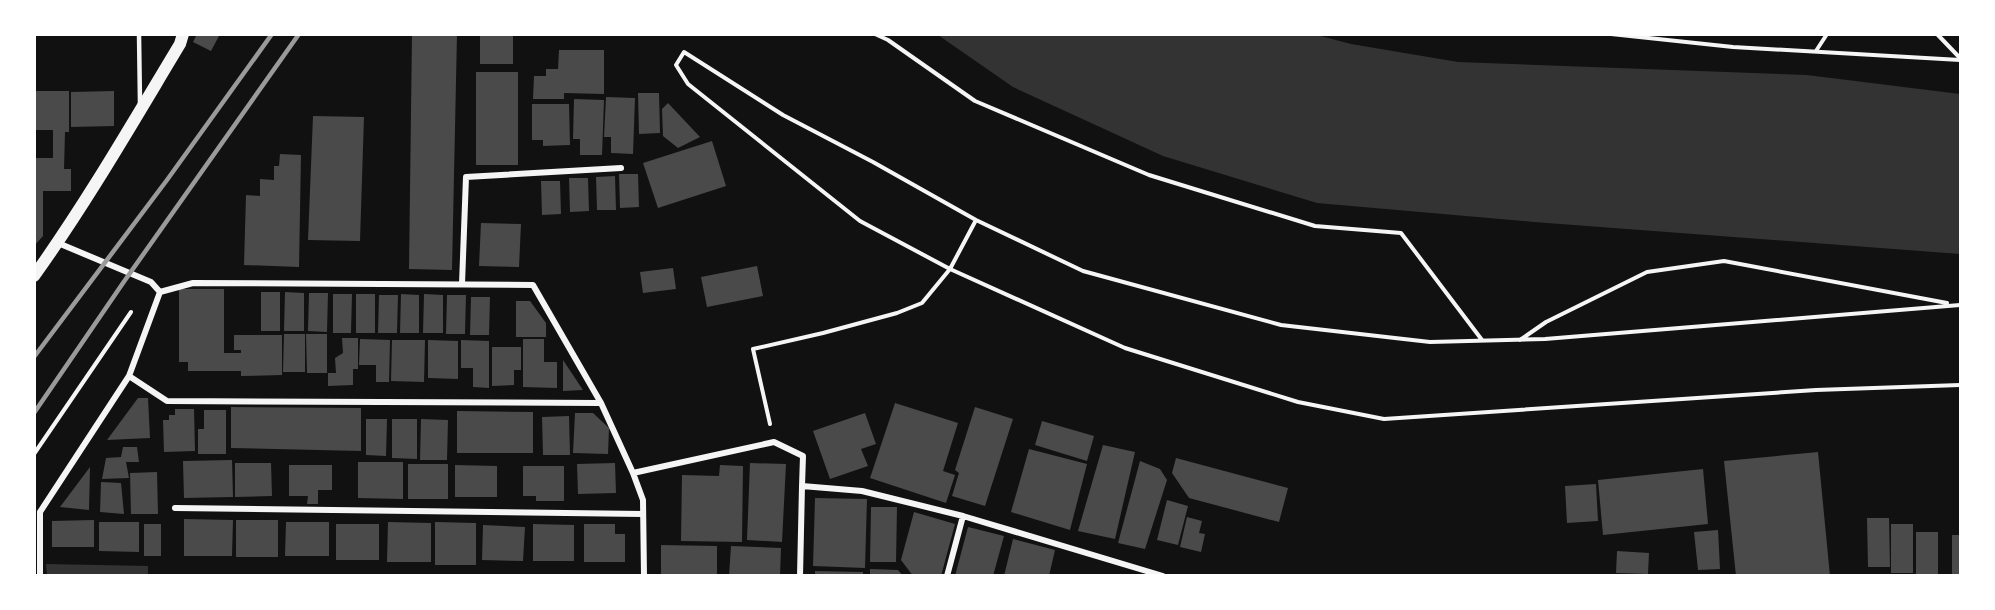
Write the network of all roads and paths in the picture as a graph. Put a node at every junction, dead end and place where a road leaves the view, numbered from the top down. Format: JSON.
{"nodes":[{"id":1,"x":139,"y":34,"type":"edge"},
{"id":2,"x":183,"y":34,"type":"edge"},
{"id":3,"x":875,"y":34,"type":"edge"},
{"id":4,"x":1611,"y":34,"type":"edge"},
{"id":5,"x":1827,"y":34,"type":"edge"},
{"id":6,"x":1937,"y":34,"type":"edge"},
{"id":7,"x":1815,"y":51,"type":"junction"},
{"id":8,"x":1960,"y":59,"type":"edge"},
{"id":9,"x":140,"y":112,"type":"junction"},
{"id":10,"x":621,"y":168,"type":"dead end"},
{"id":11,"x":976,"y":220,"type":"junction"},
{"id":12,"x":58,"y":243,"type":"junction"},
{"id":13,"x":950,"y":269,"type":"junction"},
{"id":14,"x":34,"y":276,"type":"edge"},
{"id":15,"x":152,"y":282,"type":"junction"},
{"id":16,"x":462,"y":284,"type":"junction"},
{"id":17,"x":160,"y":292,"type":"junction"},
{"id":18,"x":1955,"y":305,"type":"junction"},
{"id":19,"x":1960,"y":305,"type":"edge"},
{"id":20,"x":1482,"y":340,"type":"junction"},
{"id":21,"x":1520,"y":340,"type":"junction"},
{"id":22,"x":129,"y":376,"type":"junction"},
{"id":23,"x":1960,"y":385,"type":"edge"},
{"id":24,"x":601,"y":403,"type":"junction"},
{"id":25,"x":774,"y":442,"type":"junction"},
{"id":26,"x":34,"y":454,"type":"edge"},
{"id":27,"x":633,"y":473,"type":"junction"},
{"id":28,"x":802,"y":486,"type":"junction"},
{"id":29,"x":175,"y":508,"type":"dead end"},
{"id":30,"x":643,"y":514,"type":"junction"},
{"id":31,"x":963,"y":516,"type":"junction"},
{"id":32,"x":40,"y":576,"type":"edge"},
{"id":33,"x":644,"y":576,"type":"edge"},
{"id":34,"x":800,"y":576,"type":"edge"},
{"id":35,"x":948,"y":576,"type":"edge"},
{"id":36,"x":1163,"y":576,"type":"edge"}],
"edges":[{"from":1,"to":9,"type":"lane"},
{"from":2,"to":9,"type":"main road"},
{"from":3,"to":20,"type":"path"},
{"from":4,"to":7,"type":"path"},
{"from":5,"to":7,"type":"path"},
{"from":6,"to":8,"type":"path"},
{"from":7,"to":8,"type":"path"},
{"from":9,"to":12,"type":"main road"},
{"from":10,"to":16,"type":"street"},
{"from":11,"to":13,"type":"path"},
{"from":11,"to":13,"type":"path"},
{"from":11,"to":20,"type":"path"},
{"from":12,"to":14,"type":"main road"},
{"from":12,"to":15,"type":"street"},
{"from":13,"to":23,"type":"path"},
{"from":13,"to":25,"type":"path"},
{"from":15,"to":17,"type":"street"},
{"from":15,"to":26,"type":"path"},
{"from":16,"to":17,"type":"street"},
{"from":16,"to":24,"type":"street"},
{"from":17,"to":22,"type":"street"},
{"from":18,"to":19,"type":"path"},
{"from":18,"to":21,"type":"path"},
{"from":18,"to":21,"type":"path"},
{"from":20,"to":21,"type":"path"},
{"from":22,"to":24,"type":"street"},
{"from":22,"to":32,"type":"street"},
{"from":24,"to":27,"type":"street"},
{"from":25,"to":27,"type":"street"},
{"from":25,"to":28,"type":"street"},
{"from":27,"to":30,"type":"street"},
{"from":28,"to":31,"type":"street"},
{"from":28,"to":34,"type":"street"},
{"from":29,"to":30,"type":"street"},
{"from":30,"to":33,"type":"street"},
{"from":31,"to":35,"type":"street"},
{"from":31,"to":36,"type":"street"}]}
